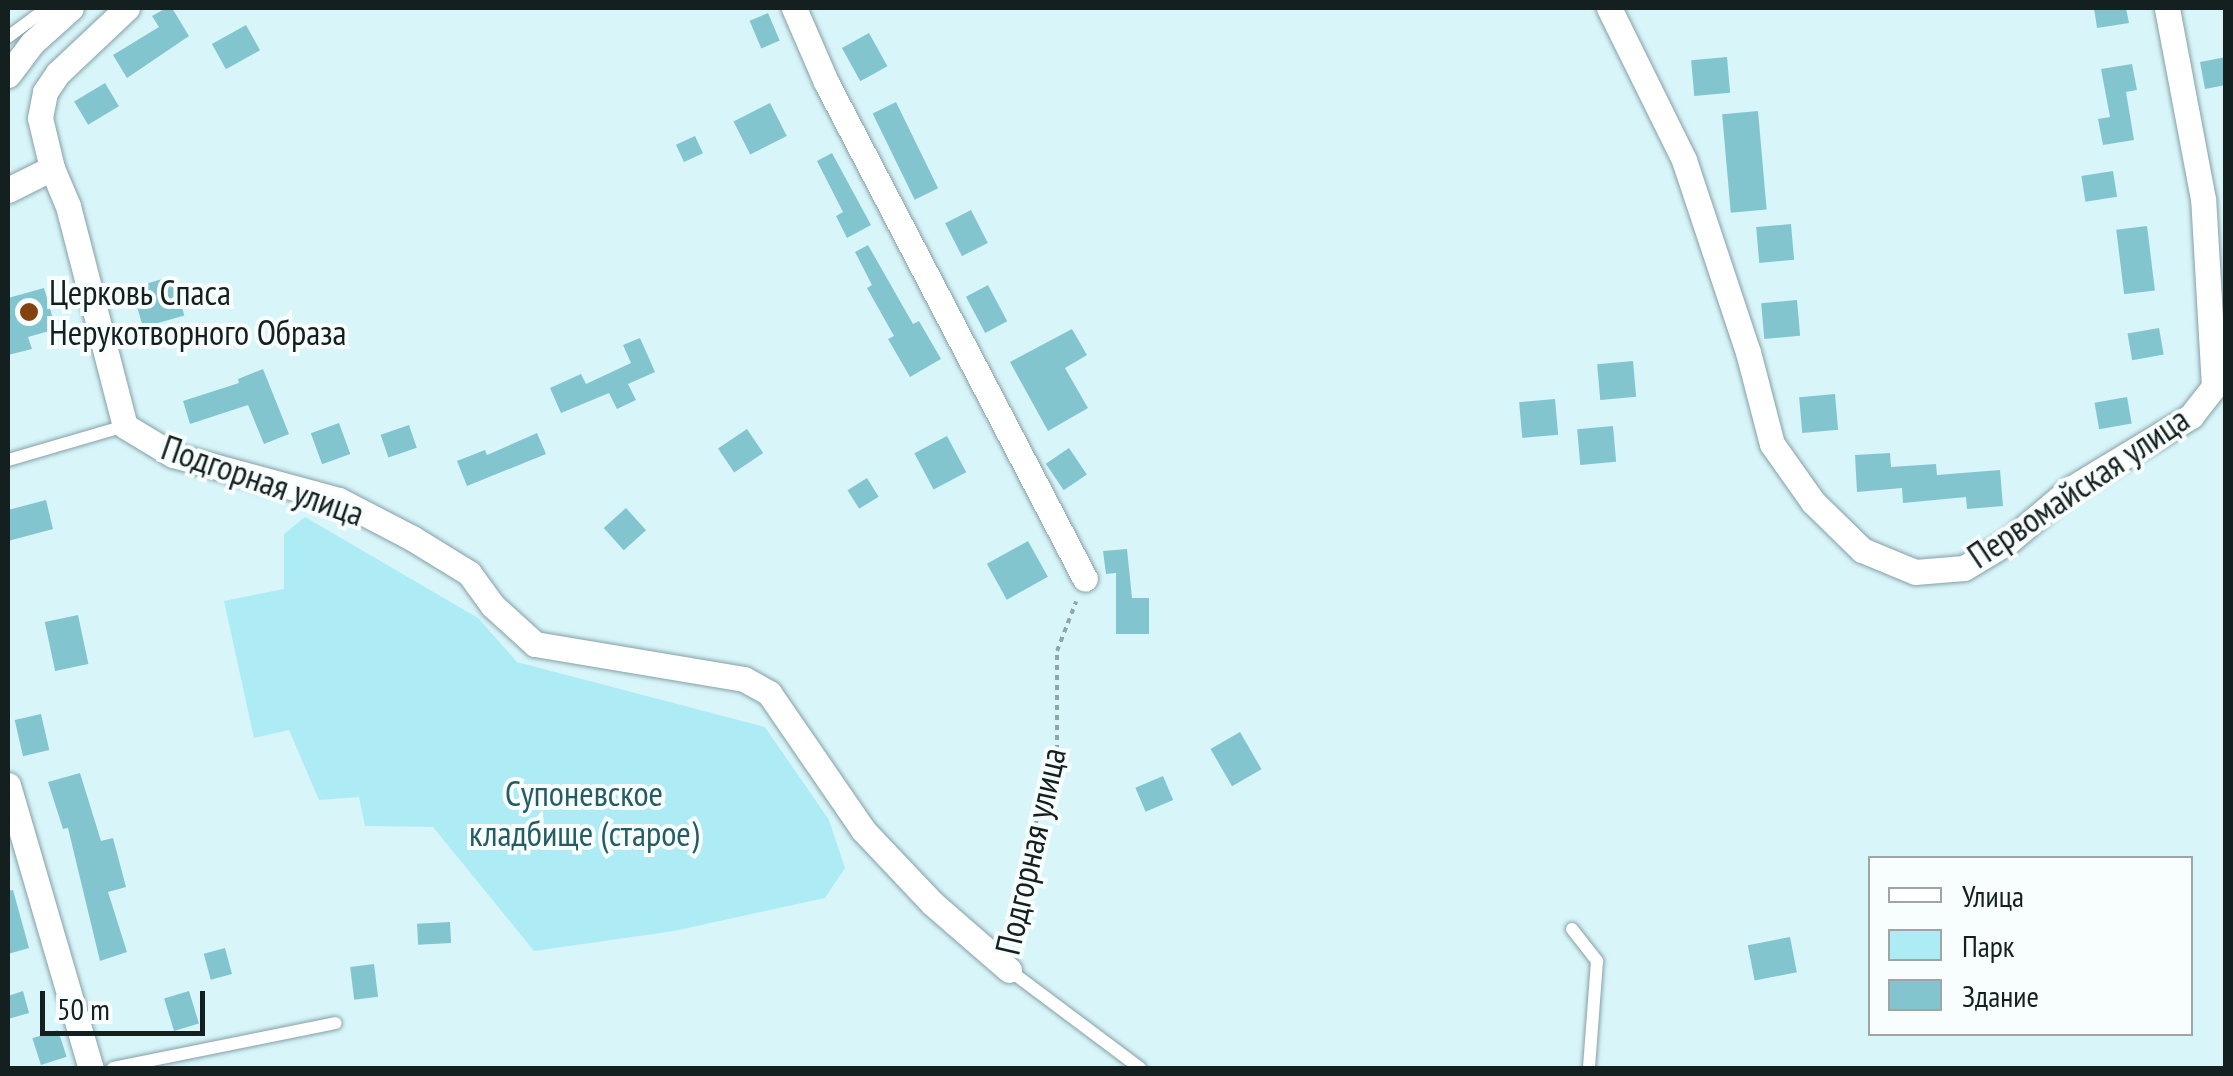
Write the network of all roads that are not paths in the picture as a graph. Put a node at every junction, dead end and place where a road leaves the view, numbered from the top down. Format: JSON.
{"nodes":[{"id":1,"x":47,"y":8,"type":"edge"},
{"id":2,"x":71,"y":8,"type":"edge"},
{"id":3,"x":127,"y":8,"type":"edge"},
{"id":4,"x":794,"y":8,"type":"edge"},
{"id":5,"x":1608,"y":8,"type":"edge"},
{"id":6,"x":2167,"y":8,"type":"edge"},
{"id":7,"x":8,"y":37,"type":"edge"},
{"id":8,"x":8,"y":76,"type":"edge"},
{"id":9,"x":52,"y":168,"type":"junction"},
{"id":10,"x":8,"y":190,"type":"edge"},
{"id":11,"x":126,"y":426,"type":"junction"},
{"id":12,"x":8,"y":460,"type":"edge"},
{"id":13,"x":1085,"y":579,"type":"road end"},
{"id":14,"x":8,"y":786,"type":"edge"},
{"id":15,"x":1572,"y":929,"type":"dead end"},
{"id":16,"x":1009,"y":970,"type":"joint"},
{"id":17,"x":336,"y":1023,"type":"dead end"},
{"id":18,"x":91,"y":1068,"type":"edge"},
{"id":19,"x":113,"y":1068,"type":"edge"},
{"id":20,"x":1140,"y":1068,"type":"edge"},
{"id":21,"x":1589,"y":1068,"type":"edge"}],
"edges":[{"from":1,"to":7,"type":"lane"},
{"from":2,"to":8,"type":"street"},
{"from":3,"to":9,"type":"street","name":"Подгорная улица"},
{"from":4,"to":13,"type":"street"},
{"from":5,"to":6,"type":"street","name":"Первомайская улица"},
{"from":9,"to":10,"type":"street"},
{"from":9,"to":11,"type":"street","name":"Подгорная улица"},
{"from":11,"to":12,"type":"lane"},
{"from":11,"to":16,"type":"street","name":"Подгорная улица"},
{"from":14,"to":18,"type":"street"},
{"from":15,"to":21,"type":"lane"},
{"from":16,"to":20,"type":"lane"},
{"from":17,"to":19,"type":"lane"}]}
